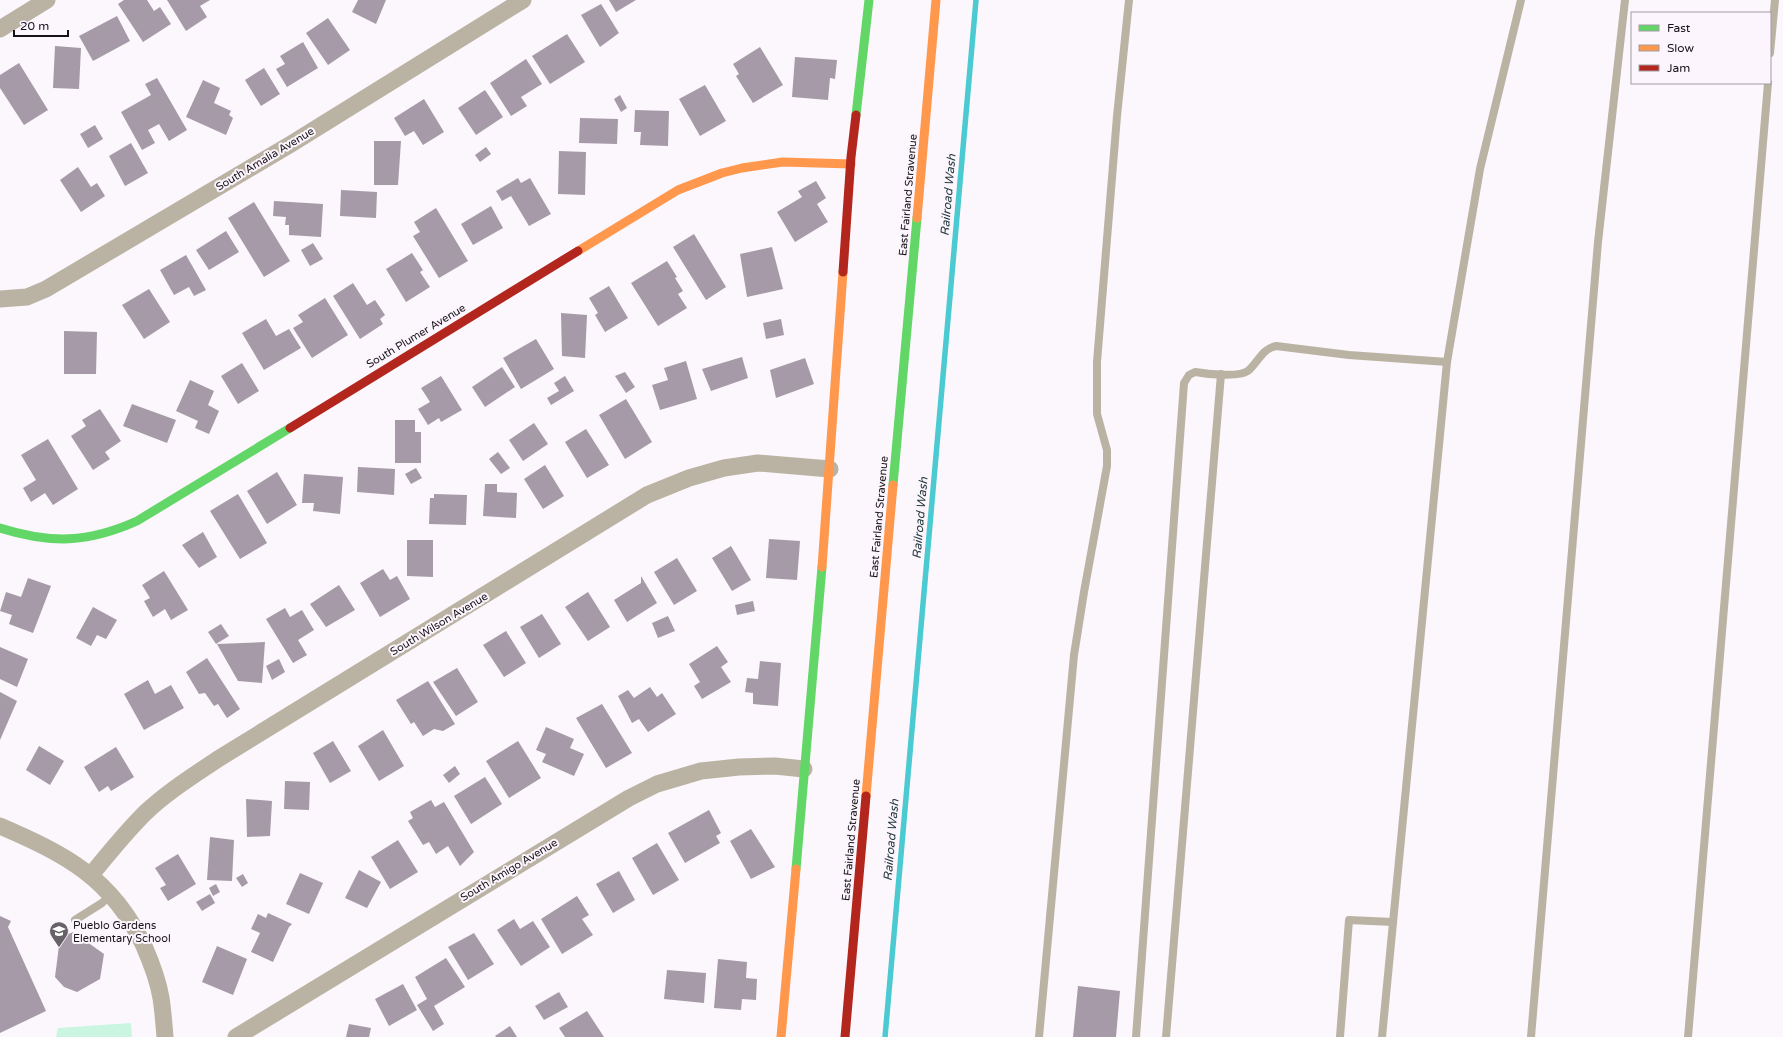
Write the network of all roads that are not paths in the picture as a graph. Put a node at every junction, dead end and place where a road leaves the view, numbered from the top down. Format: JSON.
{"nodes":[{"id":1,"x":47,"y":0,"type":"edge"},
{"id":2,"x":523,"y":0,"type":"edge"},
{"id":3,"x":869,"y":0,"type":"edge"},
{"id":4,"x":936,"y":0,"type":"edge"},
{"id":5,"x":1129,"y":0,"type":"edge"},
{"id":6,"x":1521,"y":0,"type":"edge"},
{"id":7,"x":1625,"y":0,"type":"edge"},
{"id":8,"x":1775,"y":0,"type":"edge"},
{"id":9,"x":0,"y":29,"type":"edge"},
{"id":10,"x":1771,"y":42,"type":"edge"},
{"id":11,"x":1768,"y":84,"type":"edge"},
{"id":12,"x":851,"y":164,"type":"junction"},
{"id":13,"x":0,"y":299,"type":"edge"},
{"id":14,"x":1447,"y":362,"type":"junction"},
{"id":15,"x":1221,"y":374,"type":"junction"},
{"id":16,"x":830,"y":469,"type":"junction"},
{"id":17,"x":0,"y":528,"type":"edge"},
{"id":18,"x":804,"y":769,"type":"junction"},
{"id":19,"x":0,"y":826,"type":"edge"},
{"id":20,"x":91,"y":875,"type":"junction"},
{"id":21,"x":111,"y":894,"type":"junction"},
{"id":22,"x":75,"y":920,"type":"dead end"},
{"id":23,"x":1393,"y":922,"type":"junction"},
{"id":24,"x":165,"y":1037,"type":"edge"},
{"id":25,"x":236,"y":1037,"type":"edge"},
{"id":26,"x":781,"y":1037,"type":"edge"},
{"id":27,"x":845,"y":1037,"type":"edge"},
{"id":28,"x":1039,"y":1037,"type":"edge"},
{"id":29,"x":1136,"y":1037,"type":"edge"},
{"id":30,"x":1166,"y":1037,"type":"edge"},
{"id":31,"x":1340,"y":1037,"type":"edge"},
{"id":32,"x":1382,"y":1037,"type":"edge"},
{"id":33,"x":1531,"y":1037,"type":"edge"},
{"id":34,"x":1688,"y":1037,"type":"edge"}],
"edges":[{"from":1,"to":9,"type":"street"},
{"from":2,"to":13,"type":"street","name":"South Amalia Avenue"},
{"from":3,"to":12,"type":"street"},
{"from":4,"to":27,"type":"street","name":"East Fairland Stravenue"},
{"from":5,"to":28,"type":"lane"},
{"from":6,"to":14,"type":"lane"},
{"from":7,"to":33,"type":"lane"},
{"from":8,"to":10,"type":"lane"},
{"from":11,"to":34,"type":"lane"},
{"from":12,"to":16,"type":"street"},
{"from":12,"to":17,"type":"street","name":"South Plumer Avenue"},
{"from":14,"to":15,"type":"lane"},
{"from":14,"to":23,"type":"lane"},
{"from":15,"to":29,"type":"lane"},
{"from":15,"to":30,"type":"lane"},
{"from":16,"to":18,"type":"street"},
{"from":16,"to":20,"type":"street","name":"South Wilson Avenue"},
{"from":18,"to":25,"type":"street","name":"South Amigo Avenue"},
{"from":18,"to":26,"type":"street"},
{"from":19,"to":20,"type":"street"},
{"from":20,"to":21,"type":"street"},
{"from":21,"to":22,"type":"lane"},
{"from":21,"to":24,"type":"street"},
{"from":23,"to":31,"type":"lane"},
{"from":23,"to":32,"type":"lane"}]}
